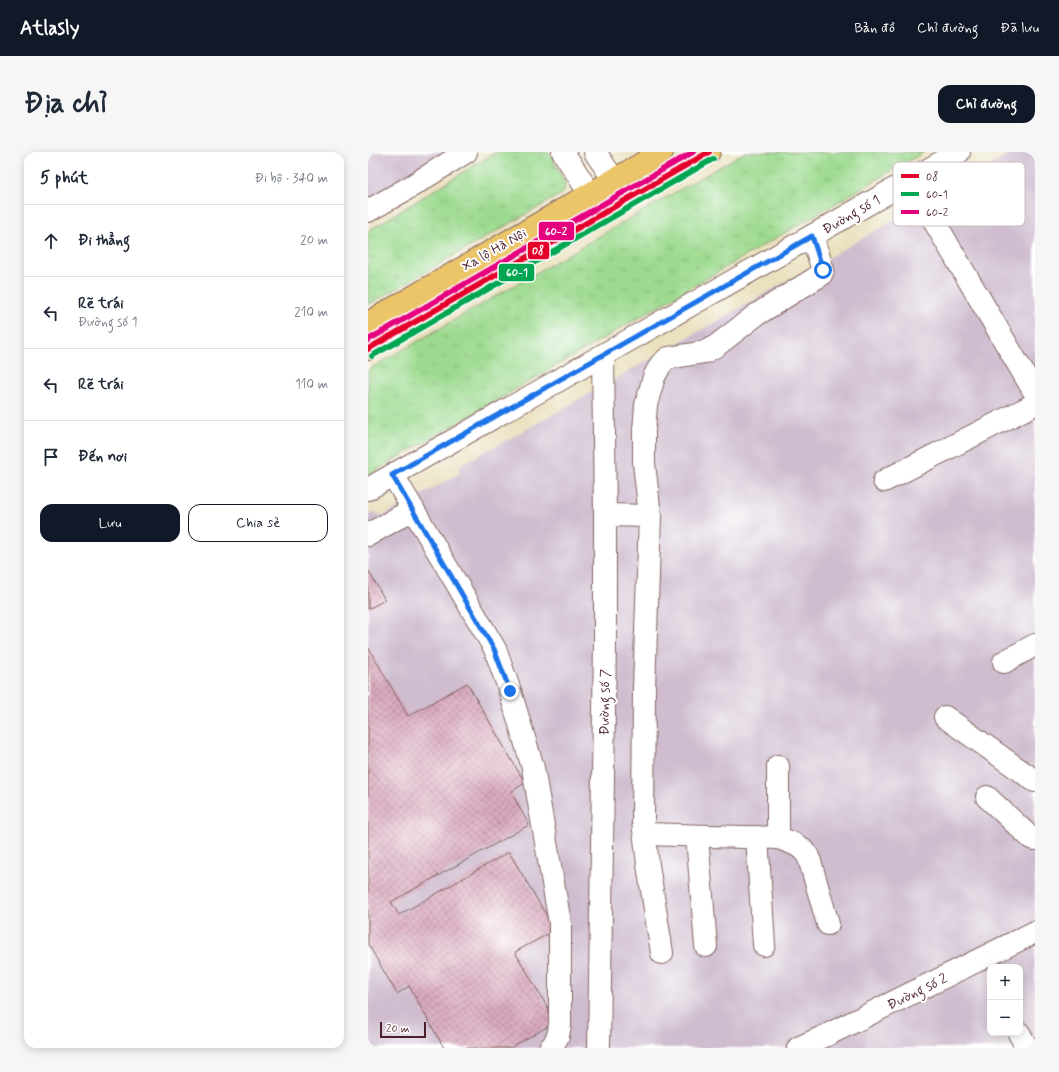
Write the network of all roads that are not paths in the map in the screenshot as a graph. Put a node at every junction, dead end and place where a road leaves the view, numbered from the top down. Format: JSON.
{"nodes":[{"id":1,"x":466,"y":152,"type":"edge"},
{"id":2,"x":563,"y":152,"type":"edge"},
{"id":3,"x":595,"y":152,"type":"edge"},
{"id":4,"x":662,"y":152,"type":"edge"},
{"id":5,"x":709,"y":152,"type":"edge"},
{"id":6,"x":959,"y":152,"type":"edge"},
{"id":7,"x":942,"y":162,"type":"edge"},
{"id":8,"x":614,"y":180,"type":"junction"},
{"id":9,"x":893,"y":190,"type":"edge"},
{"id":10,"x":590,"y":194,"type":"junction"},
{"id":11,"x":368,"y":211,"type":"edge"},
{"id":12,"x":937,"y":226,"type":"edge"},
{"id":13,"x":812,"y":236,"type":"junction"},
{"id":14,"x":368,"y":323,"type":"edge"},
{"id":15,"x":368,"y":349,"type":"edge"},
{"id":16,"x":603,"y":356,"type":"junction"},
{"id":17,"x":1035,"y":393,"type":"edge"},
{"id":18,"x":1035,"y":404,"type":"edge"},
{"id":19,"x":392,"y":475,"type":"junction"},
{"id":20,"x":884,"y":481,"type":"dead end"},
{"id":21,"x":368,"y":489,"type":"edge"},
{"id":22,"x":413,"y":509,"type":"junction"},
{"id":23,"x":605,"y":516,"type":"junction"},
{"id":24,"x":650,"y":516,"type":"junction"},
{"id":25,"x":368,"y":535,"type":"edge"},
{"id":26,"x":1035,"y":645,"type":"edge"},
{"id":27,"x":1004,"y":662,"type":"dead end"},
{"id":28,"x":946,"y":716,"type":"dead end"},
{"id":29,"x":778,"y":766,"type":"dead end"},
{"id":30,"x":1035,"y":781,"type":"edge"},
{"id":31,"x":987,"y":797,"type":"dead end"},
{"id":32,"x":645,"y":834,"type":"junction"},
{"id":33,"x":697,"y":836,"type":"junction"},
{"id":34,"x":757,"y":837,"type":"junction"},
{"id":35,"x":778,"y":838,"type":"junction"},
{"id":36,"x":1035,"y":839,"type":"edge"},
{"id":37,"x":828,"y":924,"type":"dead end"},
{"id":38,"x":1035,"y":932,"type":"edge"},
{"id":39,"x":764,"y":945,"type":"dead end"},
{"id":40,"x":706,"y":946,"type":"dead end"},
{"id":41,"x":662,"y":953,"type":"dead end"},
{"id":42,"x":986,"y":968,"type":"edge"},
{"id":43,"x":1021,"y":1036,"type":"edge"},
{"id":44,"x":827,"y":1042,"type":"edge"},
{"id":45,"x":550,"y":1048,"type":"edge"},
{"id":46,"x":599,"y":1048,"type":"edge"},
{"id":47,"x":798,"y":1048,"type":"edge"},
{"id":48,"x":1027,"y":1048,"type":"edge"}],
"edges":[{"from":1,"to":11,"type":"street"},
{"from":2,"to":10,"type":"street"},
{"from":3,"to":8,"type":"street"},
{"from":4,"to":8,"type":"highway","name":"Xa lộ Hà Nội"},
{"from":5,"to":15,"type":"highway","name":"Xa lộ Hà Nội"},
{"from":6,"to":7,"type":"street","name":"Đường số 1"},
{"from":8,"to":10,"type":"highway","name":"Xa lộ Hà Nội"},
{"from":9,"to":13,"type":"street","name":"Đường số 1"},
{"from":10,"to":14,"type":"highway","name":"Xa lộ Hà Nội"},
{"from":12,"to":17,"type":"street"},
{"from":13,"to":16,"type":"street","name":"Đường số 1"},
{"from":13,"to":24,"type":"street"},
{"from":16,"to":19,"type":"street","name":"Đường số 1"},
{"from":16,"to":23,"type":"street","name":"Đường số 7"},
{"from":18,"to":20,"type":"street"},
{"from":19,"to":21,"type":"street","name":"Đường số 1"},
{"from":19,"to":22,"type":"street"},
{"from":22,"to":25,"type":"street"},
{"from":22,"to":45,"type":"street"},
{"from":23,"to":24,"type":"street"},
{"from":23,"to":46,"type":"street","name":"Đường số 7"},
{"from":24,"to":32,"type":"street"},
{"from":26,"to":27,"type":"street"},
{"from":28,"to":30,"type":"street"},
{"from":29,"to":35,"type":"street"},
{"from":31,"to":36,"type":"street"},
{"from":32,"to":33,"type":"street"},
{"from":32,"to":41,"type":"street"},
{"from":33,"to":34,"type":"street"},
{"from":33,"to":40,"type":"street"},
{"from":34,"to":35,"type":"street"},
{"from":34,"to":39,"type":"street"},
{"from":35,"to":37,"type":"street"},
{"from":38,"to":42,"type":"street","name":"Đường số 2"},
{"from":42,"to":44,"type":"street","name":"Đường số 2"},
{"from":43,"to":48,"type":"street"},
{"from":44,"to":47,"type":"street","name":"Đường số 2"}]}
